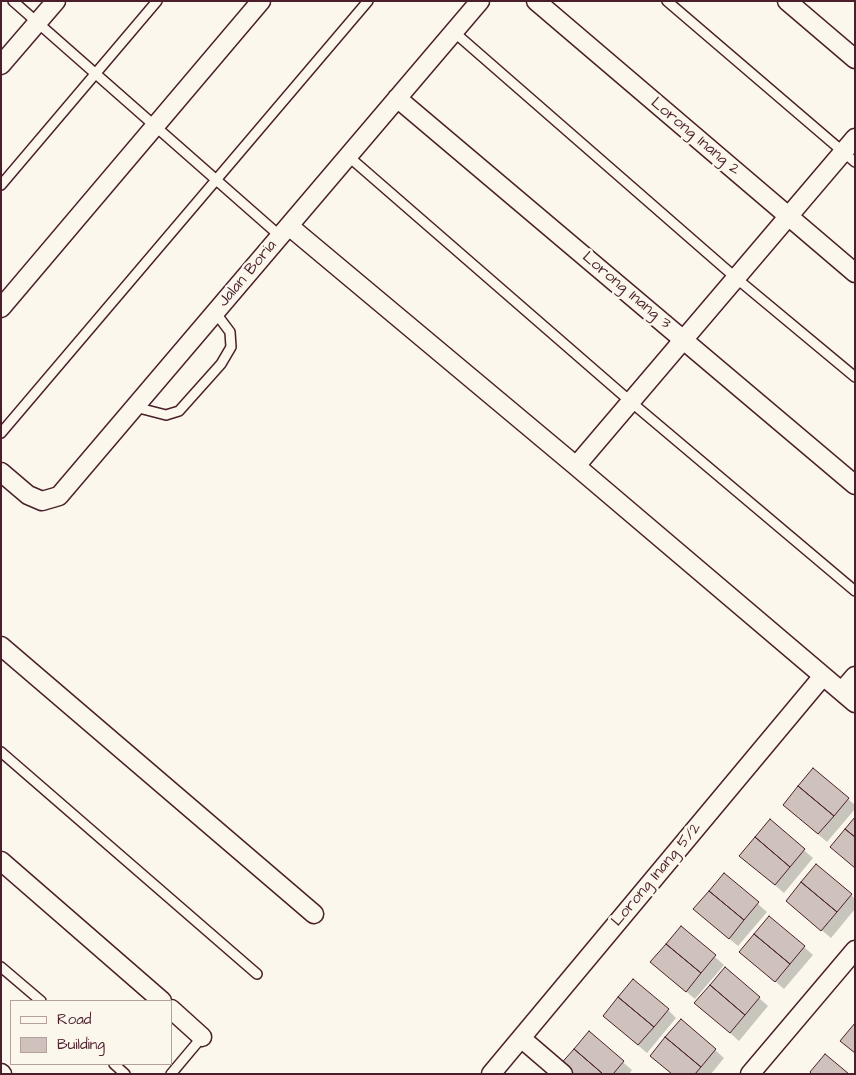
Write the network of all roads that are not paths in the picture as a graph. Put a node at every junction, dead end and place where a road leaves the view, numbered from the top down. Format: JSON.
{"nodes":[{"id":1,"x":13,"y":1,"type":"edge"},
{"id":2,"x":56,"y":1,"type":"edge"},
{"id":3,"x":157,"y":1,"type":"edge"},
{"id":4,"x":261,"y":1,"type":"edge"},
{"id":5,"x":368,"y":1,"type":"edge"},
{"id":6,"x":480,"y":1,"type":"edge"},
{"id":7,"x":536,"y":1,"type":"edge"},
{"id":8,"x":667,"y":1,"type":"edge"},
{"id":9,"x":786,"y":1,"type":"edge"},
{"id":10,"x":38,"y":23,"type":"junction"},
{"id":11,"x":454,"y":32,"type":"junction"},
{"id":12,"x":855,"y":59,"type":"edge"},
{"id":13,"x":1,"y":66,"type":"edge"},
{"id":14,"x":95,"y":74,"type":"junction"},
{"id":15,"x":397,"y":98,"type":"junction"},
{"id":16,"x":155,"y":126,"type":"junction"},
{"id":17,"x":855,"y":138,"type":"edge"},
{"id":18,"x":348,"y":156,"type":"junction"},
{"id":19,"x":849,"y":157,"type":"edge"},
{"id":20,"x":216,"y":179,"type":"junction"},
{"id":21,"x":1,"y":185,"type":"edge"},
{"id":22,"x":788,"y":216,"type":"junction"},
{"id":23,"x":284,"y":231,"type":"junction"},
{"id":24,"x":855,"y":272,"type":"edge"},
{"id":25,"x":736,"y":278,"type":"junction"},
{"id":26,"x":1,"y":308,"type":"edge"},
{"id":27,"x":215,"y":312,"type":"junction"},
{"id":28,"x":683,"y":339,"type":"junction"},
{"id":29,"x":855,"y":377,"type":"edge"},
{"id":30,"x":631,"y":402,"type":"junction"},
{"id":31,"x":134,"y":407,"type":"junction"},
{"id":32,"x":1,"y":434,"type":"edge"},
{"id":33,"x":576,"y":466,"type":"junction"},
{"id":34,"x":1,"y":472,"type":"edge"},
{"id":35,"x":855,"y":485,"type":"edge"},
{"id":36,"x":855,"y":591,"type":"edge"},
{"id":37,"x":1,"y":646,"type":"edge"},
{"id":38,"x":823,"y":676,"type":"junction"},
{"id":39,"x":855,"y":676,"type":"edge"},
{"id":40,"x":848,"y":697,"type":"edge"},
{"id":41,"x":1,"y":752,"type":"edge"},
{"id":42,"x":1,"y":861,"type":"edge"},
{"id":43,"x":314,"y":914,"type":"dead end"},
{"id":44,"x":855,"y":950,"type":"edge"},
{"id":45,"x":1,"y":966,"type":"edge"},
{"id":46,"x":257,"y":974,"type":"dead end"},
{"id":47,"x":40,"y":1000,"type":"edge"},
{"id":48,"x":161,"y":1000,"type":"edge"},
{"id":49,"x":172,"y":1011,"type":"edge"},
{"id":50,"x":202,"y":1037,"type":"joint"},
{"id":51,"x":521,"y":1038,"type":"junction"},
{"id":52,"x":115,"y":1065,"type":"edge"},
{"id":53,"x":125,"y":1074,"type":"edge"},
{"id":54,"x":171,"y":1074,"type":"edge"},
{"id":55,"x":491,"y":1074,"type":"edge"},
{"id":56,"x":563,"y":1074,"type":"edge"},
{"id":57,"x":750,"y":1074,"type":"edge"}],
"edges":[{"from":1,"to":10,"type":"lane"},
{"from":2,"to":10,"type":"street"},
{"from":3,"to":14,"type":"lane"},
{"from":4,"to":16,"type":"street"},
{"from":5,"to":20,"type":"lane"},
{"from":6,"to":11,"type":"street","name":"Jalan Boria"},
{"from":7,"to":22,"type":"street","name":"Lorong Inang 2"},
{"from":8,"to":19,"type":"lane"},
{"from":9,"to":12,"type":"street"},
{"from":10,"to":13,"type":"street"},
{"from":10,"to":14,"type":"lane"},
{"from":11,"to":15,"type":"street","name":"Jalan Boria"},
{"from":11,"to":25,"type":"lane"},
{"from":14,"to":16,"type":"lane"},
{"from":14,"to":21,"type":"lane"},
{"from":15,"to":18,"type":"street","name":"Jalan Boria"},
{"from":15,"to":28,"type":"street","name":"Lorong Inang 3"},
{"from":16,"to":20,"type":"lane"},
{"from":16,"to":26,"type":"street"},
{"from":17,"to":19,"type":"street"},
{"from":18,"to":23,"type":"street","name":"Jalan Boria"},
{"from":18,"to":30,"type":"lane"},
{"from":19,"to":22,"type":"street"},
{"from":20,"to":23,"type":"lane"},
{"from":20,"to":32,"type":"lane"},
{"from":22,"to":24,"type":"street","name":"Lorong Inang 2"},
{"from":22,"to":25,"type":"street"},
{"from":23,"to":27,"type":"street","name":"Jalan Boria"},
{"from":23,"to":33,"type":"street"},
{"from":25,"to":28,"type":"street"},
{"from":25,"to":29,"type":"lane"},
{"from":27,"to":31,"type":"street","name":"Jalan Boria"},
{"from":27,"to":31,"type":"lane"},
{"from":28,"to":30,"type":"street"},
{"from":28,"to":35,"type":"street","name":"Lorong Inang 3"},
{"from":30,"to":33,"type":"street"},
{"from":30,"to":36,"type":"lane"},
{"from":31,"to":34,"type":"street","name":"Jalan Boria"},
{"from":33,"to":38,"type":"street"},
{"from":37,"to":43,"type":"street"},
{"from":38,"to":40,"type":"street"},
{"from":38,"to":51,"type":"street","name":"Lorong Inang 5/2"},
{"from":39,"to":40,"type":"street"},
{"from":41,"to":46,"type":"lane"},
{"from":42,"to":48,"type":"street"},
{"from":44,"to":57,"type":"street"},
{"from":45,"to":47,"type":"lane"},
{"from":49,"to":50,"type":"street"},
{"from":50,"to":54,"type":"lane"},
{"from":51,"to":55,"type":"street","name":"Lorong Inang 5/2"},
{"from":51,"to":56,"type":"street"},
{"from":52,"to":53,"type":"lane"}]}
